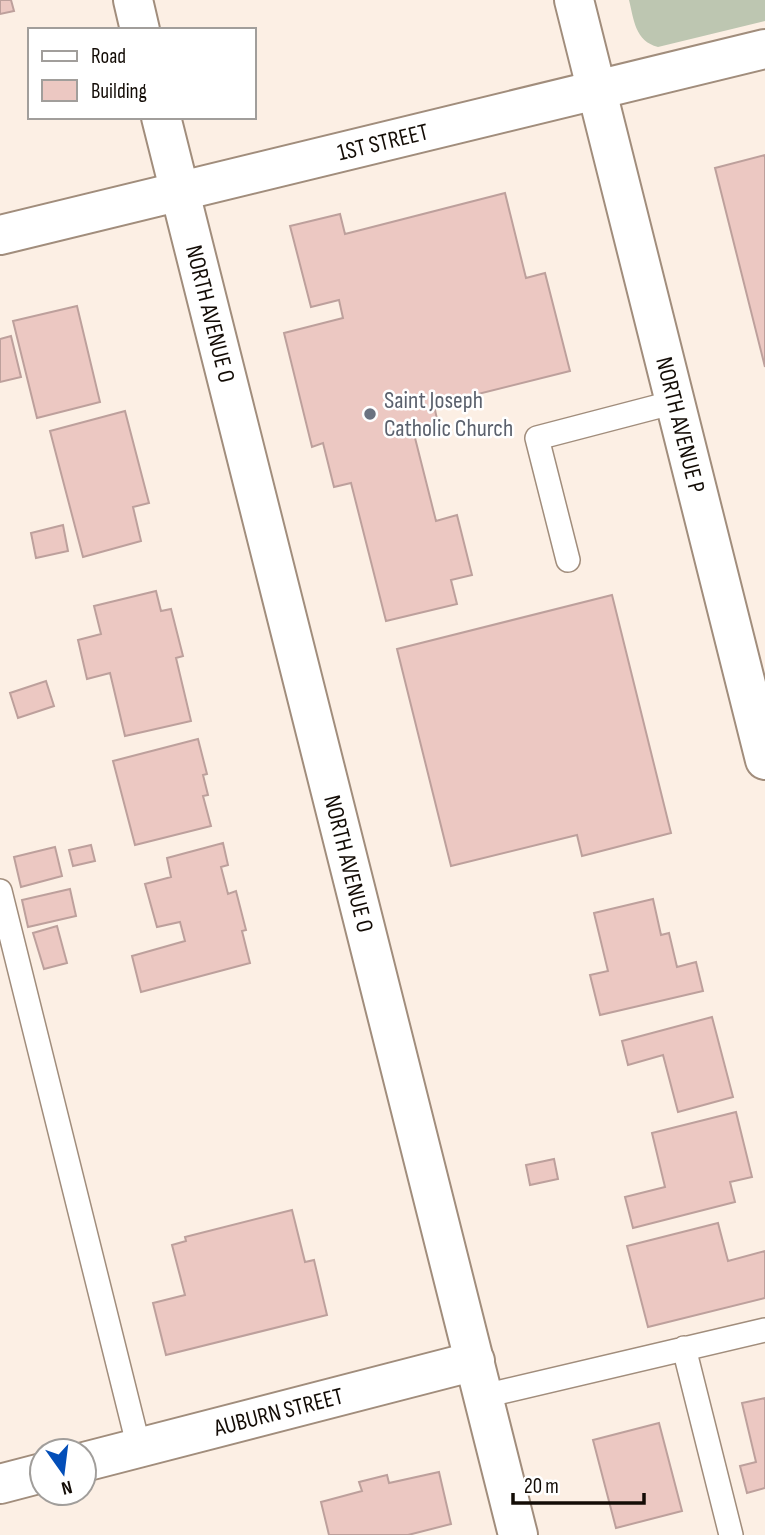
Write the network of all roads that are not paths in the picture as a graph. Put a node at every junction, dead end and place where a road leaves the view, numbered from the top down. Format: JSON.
{"nodes":[{"id":1,"x":133,"y":0,"type":"edge"},
{"id":2,"x":574,"y":0,"type":"edge"},
{"id":3,"x":140,"y":28,"type":"edge"},
{"id":4,"x":765,"y":49,"type":"edge"},
{"id":5,"x":597,"y":90,"type":"junction"},
{"id":6,"x":162,"y":119,"type":"edge"},
{"id":7,"x":180,"y":191,"type":"junction"},
{"id":8,"x":0,"y":235,"type":"edge"},
{"id":9,"x":675,"y":402,"type":"junction"},
{"id":10,"x":568,"y":560,"type":"dead end"},
{"id":11,"x":765,"y":760,"type":"edge"},
{"id":12,"x":0,"y":891,"type":"edge"},
{"id":13,"x":765,"y":1330,"type":"edge"},
{"id":14,"x":684,"y":1348,"type":"junction"},
{"id":15,"x":479,"y":1378,"type":"junction"},
{"id":16,"x":139,"y":1448,"type":"junction"},
{"id":17,"x":98,"y":1458,"type":"edge"},
{"id":18,"x":28,"y":1477,"type":"edge"},
{"id":19,"x":0,"y":1484,"type":"edge"},
{"id":20,"x":518,"y":1535,"type":"edge"},
{"id":21,"x":731,"y":1535,"type":"edge"}],
"edges":[{"from":1,"to":3,"type":"street"},
{"from":2,"to":5,"type":"street","name":"NORTH AVENUE P"},
{"from":4,"to":5,"type":"street","name":"1ST STREET"},
{"from":5,"to":7,"type":"street","name":"1ST STREET"},
{"from":5,"to":9,"type":"street","name":"NORTH AVENUE P"},
{"from":6,"to":7,"type":"street","name":"NORTH AVENUE O"},
{"from":7,"to":8,"type":"street","name":"1ST STREET"},
{"from":7,"to":15,"type":"street","name":"NORTH AVENUE O"},
{"from":9,"to":10,"type":"lane"},
{"from":9,"to":11,"type":"street","name":"NORTH AVENUE P"},
{"from":12,"to":16,"type":"lane"},
{"from":13,"to":14,"type":"lane"},
{"from":14,"to":15,"type":"lane"},
{"from":14,"to":21,"type":"lane"},
{"from":15,"to":16,"type":"street","name":"AUBURN STREET"},
{"from":15,"to":20,"type":"street","name":"NORTH AVENUE O"},
{"from":16,"to":17,"type":"street","name":"AUBURN STREET"},
{"from":18,"to":19,"type":"street"}]}
